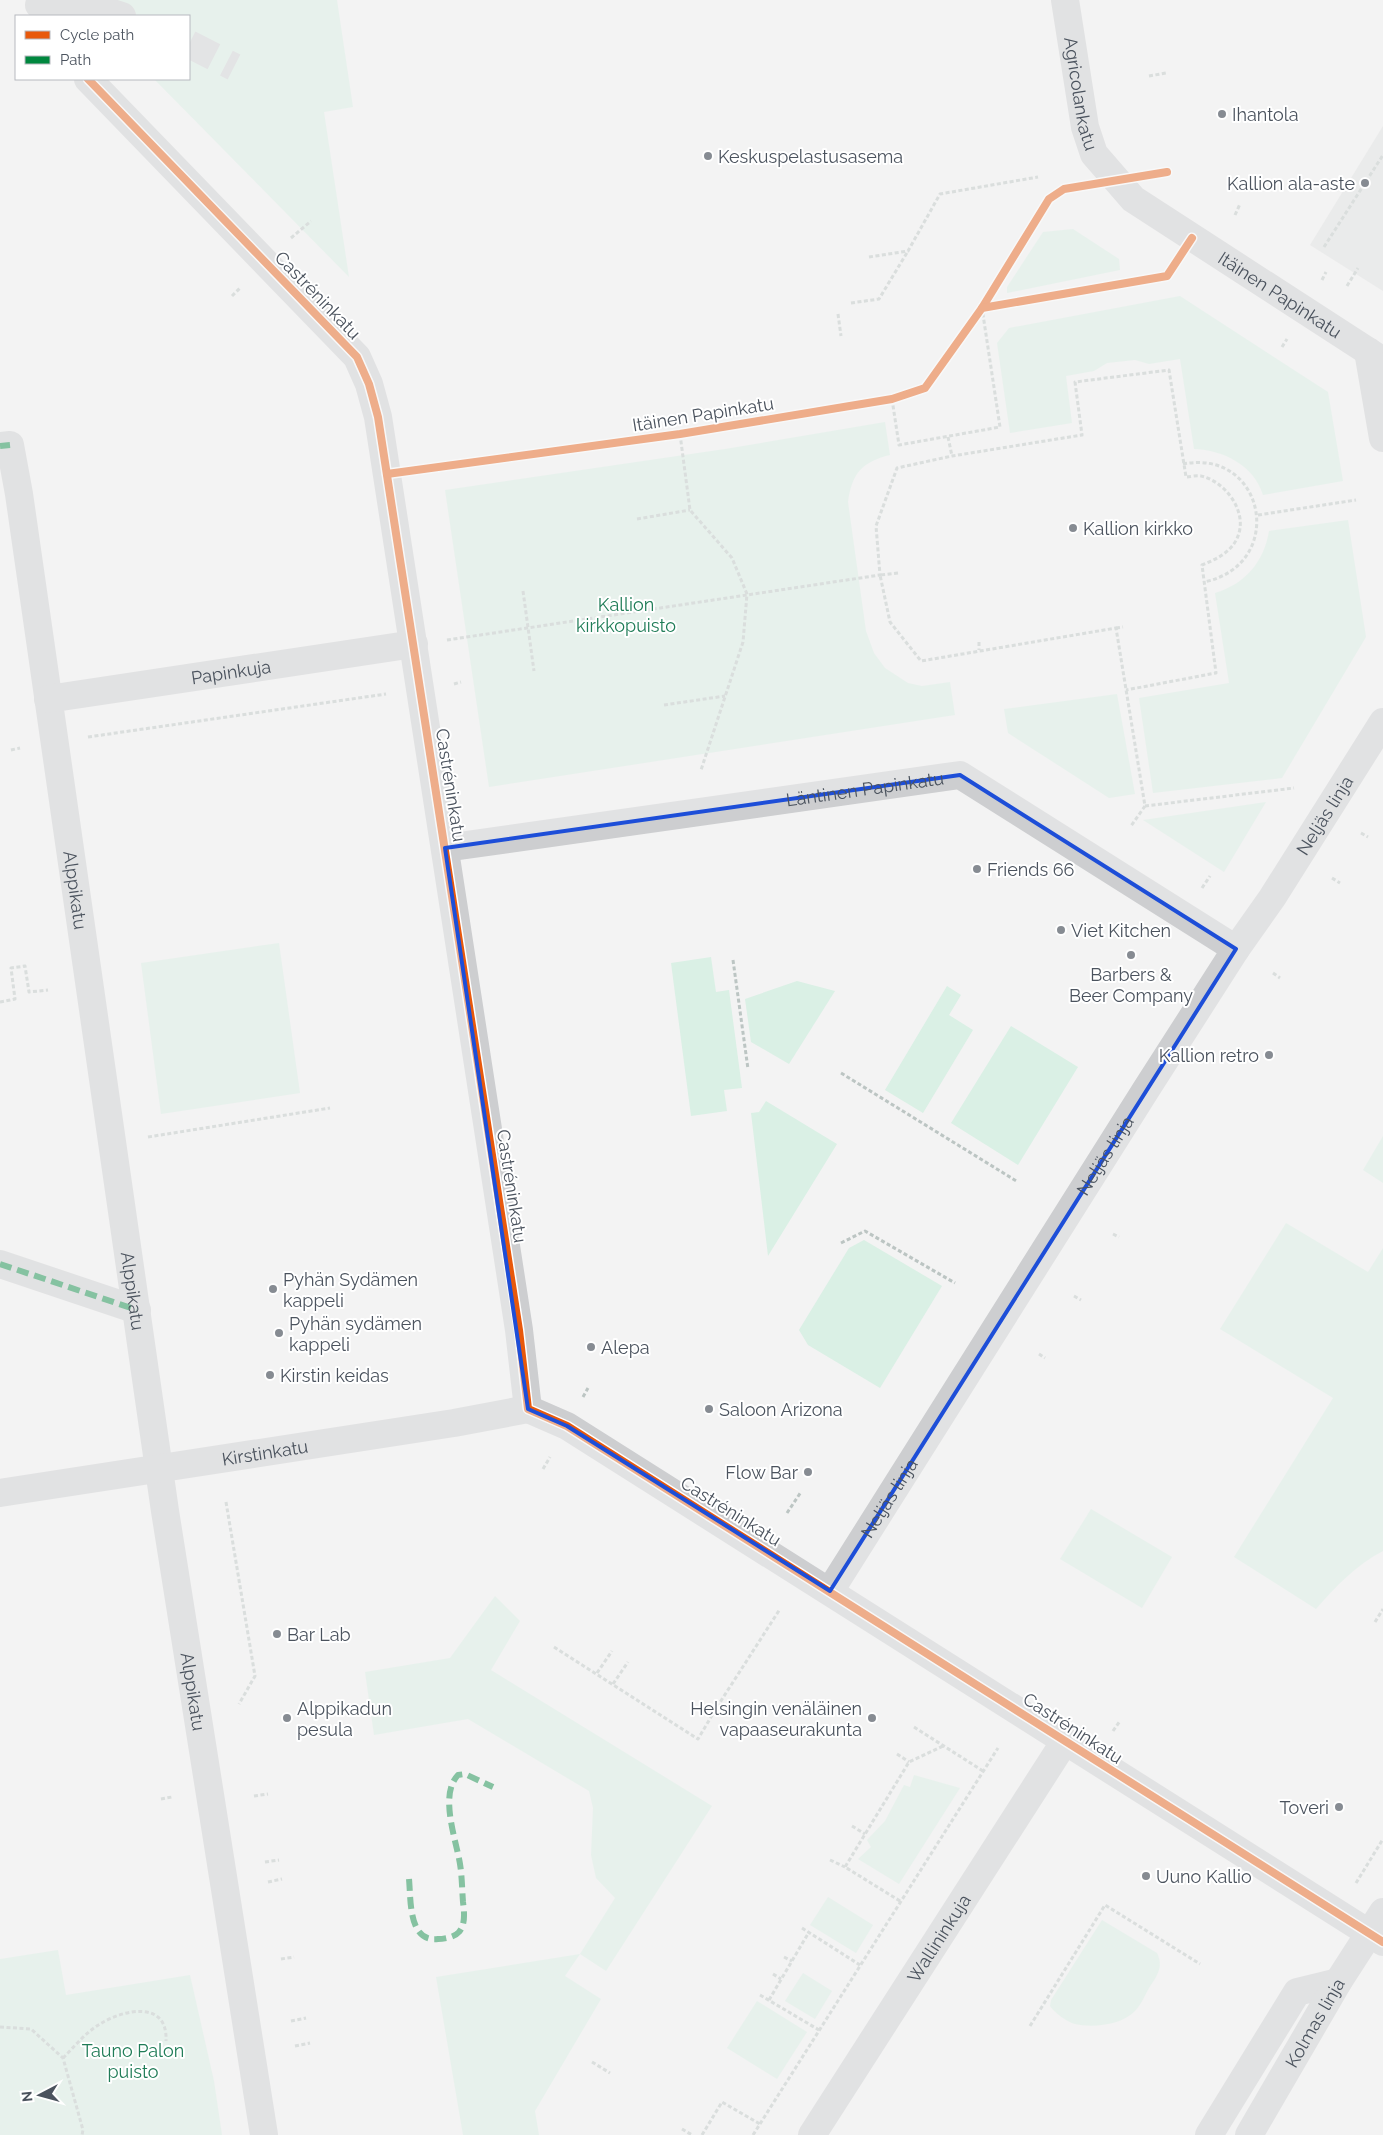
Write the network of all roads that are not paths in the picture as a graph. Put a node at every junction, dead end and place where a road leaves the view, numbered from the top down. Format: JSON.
{"nodes":[{"id":1,"x":1065,"y":0,"type":"edge"},
{"id":2,"x":40,"y":7,"type":"edge"},
{"id":3,"x":119,"y":15,"type":"edge"},
{"id":4,"x":89,"y":80,"type":"edge"},
{"id":5,"x":1115,"y":181,"type":"joint"},
{"id":6,"x":1376,"y":356,"type":"edge"},
{"id":7,"x":1383,"y":438,"type":"edge"},
{"id":8,"x":5,"y":445,"type":"edge"},
{"id":9,"x":414,"y":644,"type":"junction"},
{"id":10,"x":48,"y":699,"type":"junction"},
{"id":11,"x":1383,"y":722,"type":"edge"},
{"id":12,"x":445,"y":848,"type":"junction"},
{"id":13,"x":1236,"y":949,"type":"junction"},
{"id":14,"x":0,"y":1264,"type":"edge"},
{"id":15,"x":137,"y":1310,"type":"junction"},
{"id":16,"x":528,"y":1409,"type":"junction"},
{"id":17,"x":159,"y":1467,"type":"junction"},
{"id":18,"x":0,"y":1493,"type":"edge"},
{"id":19,"x":830,"y":1591,"type":"junction"},
{"id":20,"x":1065,"y":1741,"type":"junction"},
{"id":21,"x":1378,"y":1929,"type":"edge"},
{"id":22,"x":1338,"y":1982,"type":"junction"},
{"id":23,"x":264,"y":2135,"type":"edge"},
{"id":24,"x":812,"y":2135,"type":"edge"},
{"id":25,"x":1209,"y":2135,"type":"edge"},
{"id":26,"x":1250,"y":2135,"type":"edge"}],
"edges":[{"from":1,"to":5,"type":"street","name":"Agricolankatu"},
{"from":2,"to":3,"type":"street"},
{"from":4,"to":9,"type":"street","name":"Castréninkatu"},
{"from":5,"to":6,"type":"street","name":"Itäinen Papinkatu"},
{"from":6,"to":7,"type":"street","name":"Itäinen Papinkatu"},
{"from":8,"to":10,"type":"street","name":"Alppikatu"},
{"from":9,"to":10,"type":"street","name":"Papinkuja"},
{"from":9,"to":12,"type":"street","name":"Castréninkatu"},
{"from":10,"to":15,"type":"street","name":"Alppikatu"},
{"from":11,"to":13,"type":"street","name":"Neljäs linja"},
{"from":12,"to":13,"type":"street","name":"Läntinen Papinkatu"},
{"from":12,"to":16,"type":"street","name":"Castréninkatu"},
{"from":13,"to":19,"type":"street","name":"Neljäs linja"},
{"from":14,"to":15,"type":"street"},
{"from":15,"to":17,"type":"street","name":"Alppikatu"},
{"from":16,"to":17,"type":"street","name":"Kirstinkatu"},
{"from":16,"to":19,"type":"street","name":"Castréninkatu"},
{"from":17,"to":18,"type":"street","name":"Kirstinkatu"},
{"from":17,"to":23,"type":"street","name":"Alppikatu"},
{"from":19,"to":20,"type":"street","name":"Castréninkatu"},
{"from":20,"to":21,"type":"street","name":"Castréninkatu"},
{"from":20,"to":24,"type":"street","name":"Wallininkuja"},
{"from":21,"to":22,"type":"street","name":"Kolmas linja"},
{"from":22,"to":25,"type":"street"},
{"from":22,"to":26,"type":"street","name":"Kolmas linja"}]}
